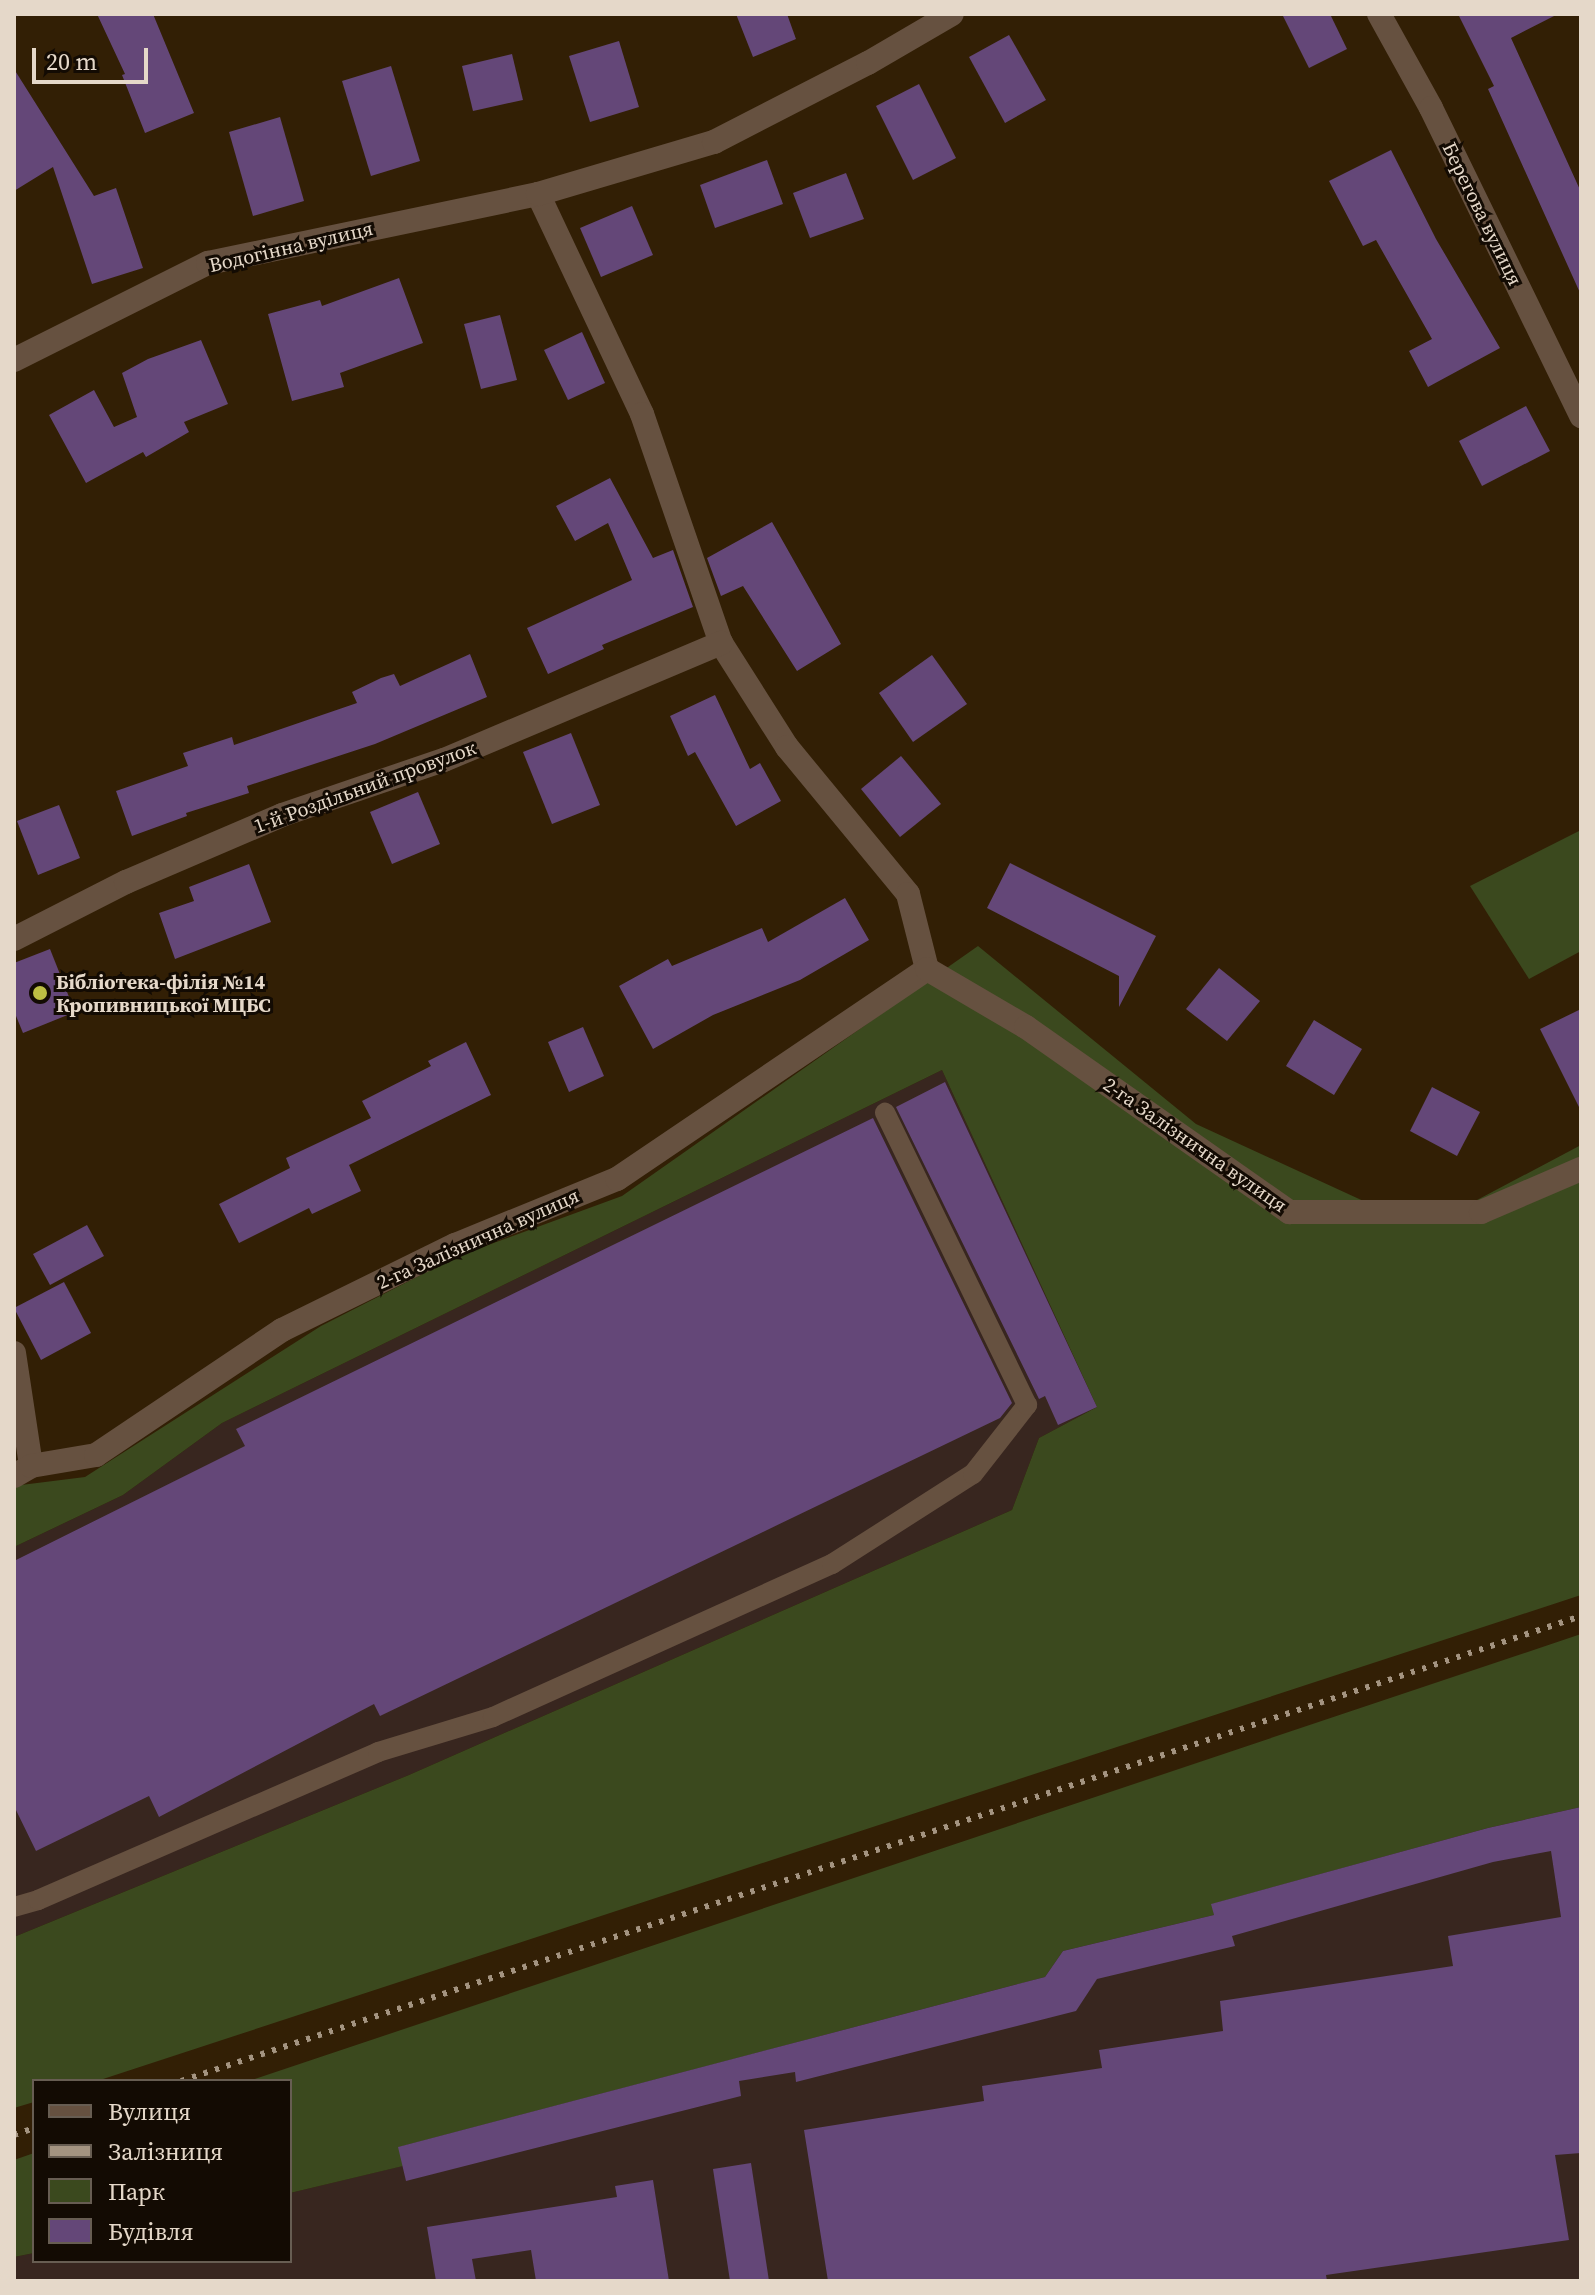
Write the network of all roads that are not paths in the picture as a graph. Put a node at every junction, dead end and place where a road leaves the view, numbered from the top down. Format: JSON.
{"nodes":[{"id":1,"x":952,"y":14,"type":"edge"},
{"id":2,"x":1379,"y":14,"type":"edge"},
{"id":3,"x":538,"y":194,"type":"junction"},
{"id":4,"x":14,"y":360,"type":"edge"},
{"id":5,"x":1581,"y":416,"type":"edge"},
{"id":6,"x":721,"y":643,"type":"junction"},
{"id":7,"x":14,"y":939,"type":"edge"},
{"id":8,"x":927,"y":969,"type":"junction"},
{"id":9,"x":885,"y":1113,"type":"dead end"},
{"id":10,"x":1581,"y":1169,"type":"edge"},
{"id":11,"x":14,"y":1353,"type":"edge"},
{"id":12,"x":22,"y":1471,"type":"edge"},
{"id":13,"x":14,"y":1907,"type":"edge"}],
"edges":[{"from":1,"to":3,"type":"street","name":"Водогінна вулиця"},
{"from":2,"to":5,"type":"street","name":"Берегова вулиця"},
{"from":3,"to":4,"type":"street","name":"Водогінна вулиця"},
{"from":3,"to":6,"type":"street"},
{"from":6,"to":7,"type":"street","name":"1-й Роздільний провулок"},
{"from":6,"to":8,"type":"street"},
{"from":8,"to":10,"type":"street","name":"2-га Залізнична вулиця"},
{"from":8,"to":12,"type":"street","name":"2-га Залізнична вулиця"},
{"from":9,"to":13,"type":"lane"},
{"from":11,"to":12,"type":"street"}]}
